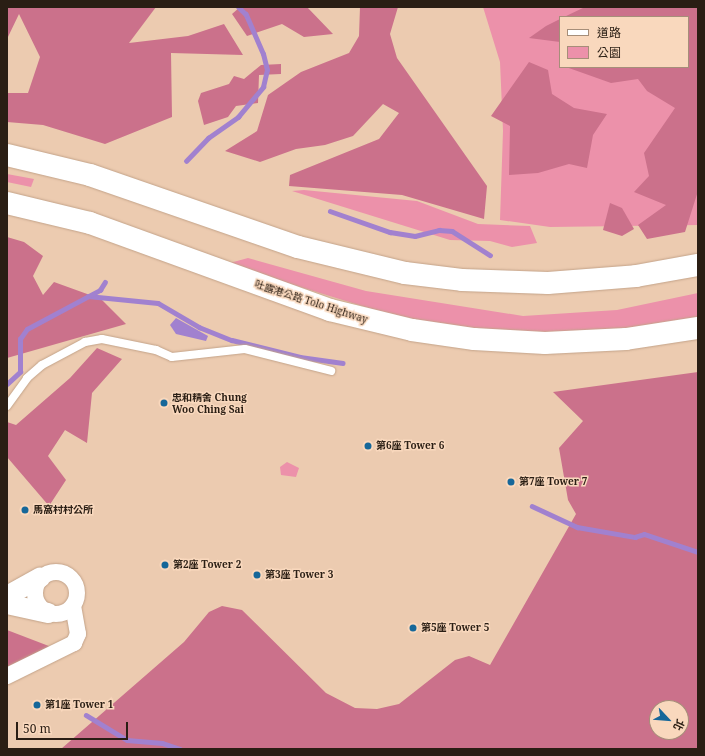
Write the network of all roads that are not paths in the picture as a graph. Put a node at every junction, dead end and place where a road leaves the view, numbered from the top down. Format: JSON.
{"nodes":[{"id":1,"x":7,"y":155,"type":"edge"},
{"id":2,"x":7,"y":203,"type":"edge"},
{"id":3,"x":698,"y":265,"type":"edge"},
{"id":4,"x":698,"y":328,"type":"edge"},
{"id":5,"x":331,"y":371,"type":"dead end"},
{"id":6,"x":7,"y":406,"type":"edge"},
{"id":7,"x":40,"y":578,"type":"junction"},
{"id":8,"x":7,"y":596,"type":"edge"},
{"id":9,"x":7,"y":604,"type":"edge"},
{"id":10,"x":72,"y":606,"type":"junction"},
{"id":11,"x":48,"y":613,"type":"junction"},
{"id":12,"x":7,"y":676,"type":"edge"}],
"edges":[{"from":1,"to":3,"type":"highway"},
{"from":2,"to":4,"type":"highway","name":"吐露港公路 Tolo Highway"},
{"from":5,"to":6,"type":"lane"},
{"from":7,"to":8,"type":"street"},
{"from":7,"to":10,"type":"street"},
{"from":7,"to":11,"type":"street"},
{"from":9,"to":11,"type":"street"},
{"from":10,"to":11,"type":"street"},
{"from":10,"to":12,"type":"street"}]}
